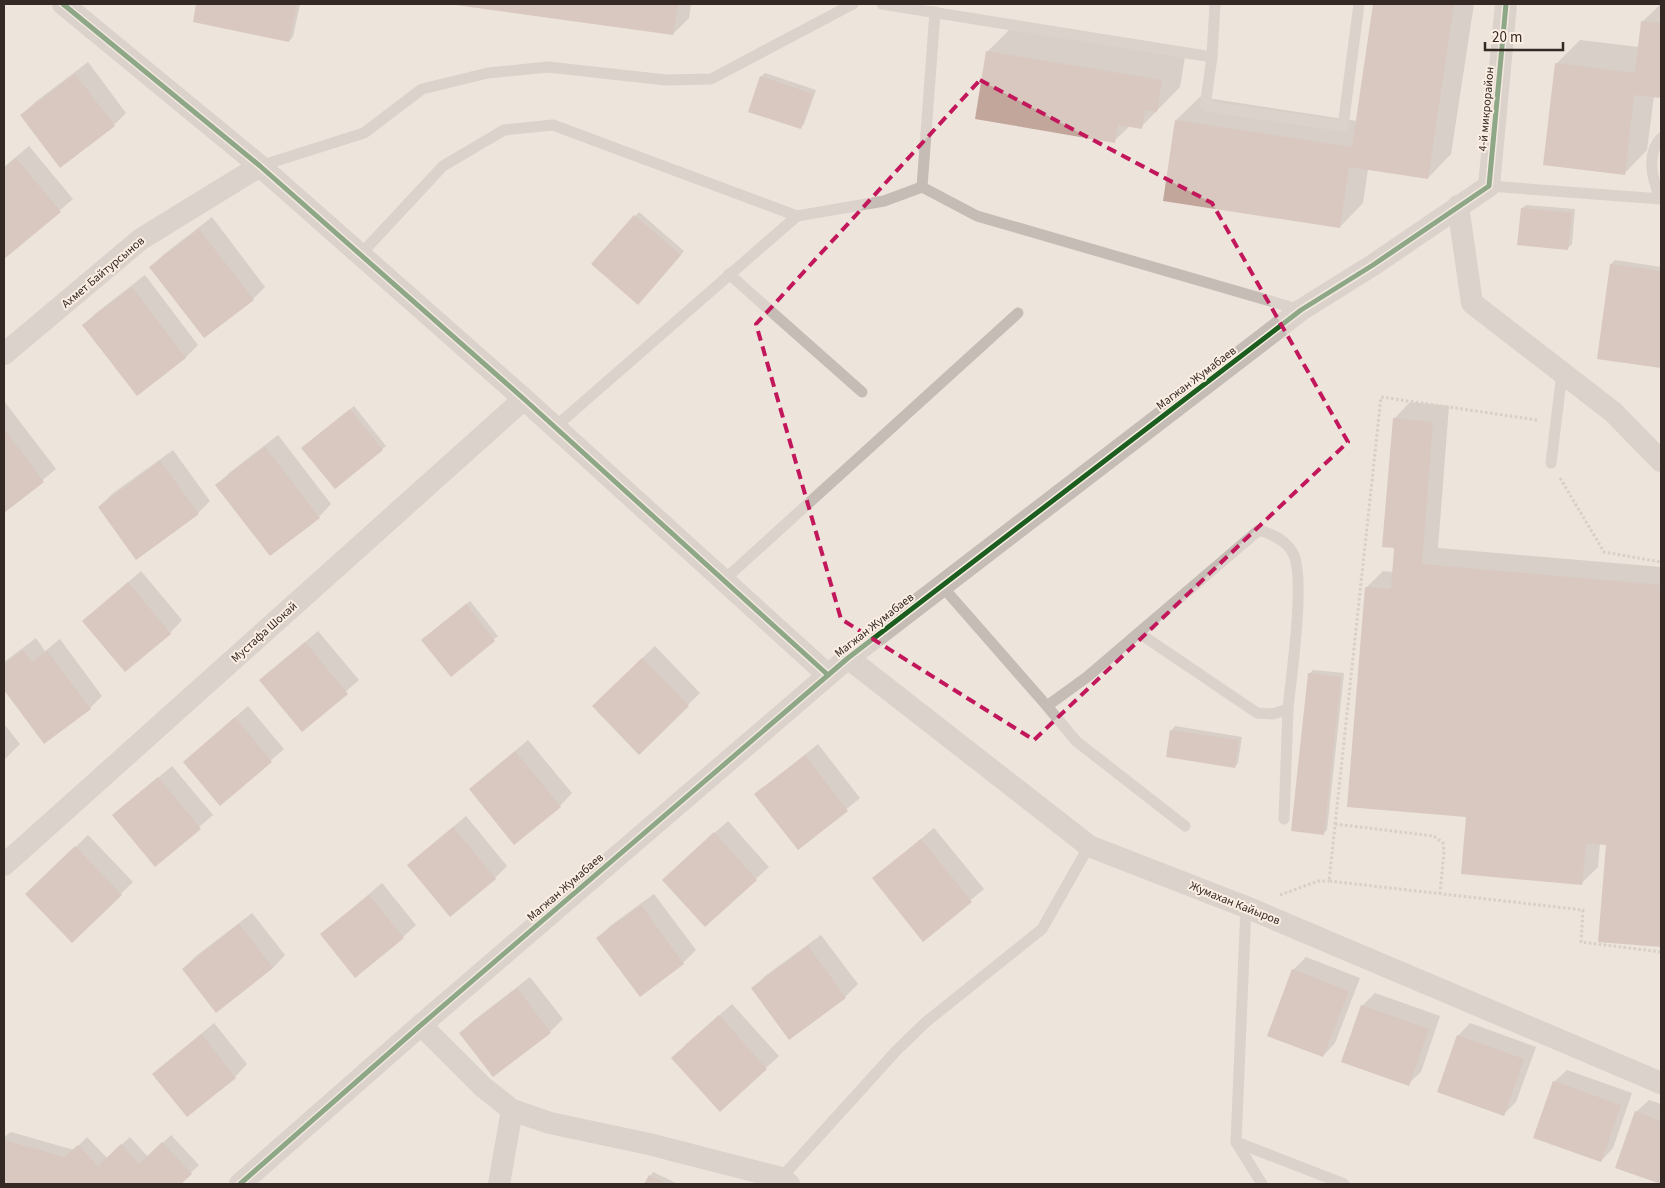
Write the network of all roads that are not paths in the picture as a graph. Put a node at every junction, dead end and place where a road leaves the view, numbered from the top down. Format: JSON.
{"nodes":[{"id":1,"x":63,"y":4,"type":"edge"},
{"id":2,"x":853,"y":4,"type":"edge"},
{"id":3,"x":882,"y":4,"type":"edge"},
{"id":4,"x":1215,"y":4,"type":"edge"},
{"id":5,"x":1359,"y":4,"type":"edge"},
{"id":6,"x":1506,"y":4,"type":"edge"},
{"id":7,"x":935,"y":12,"type":"junction"},
{"id":8,"x":1212,"y":57,"type":"junction"},
{"id":9,"x":1661,"y":138,"type":"edge"},
{"id":10,"x":260,"y":166,"type":"junction"},
{"id":11,"x":1489,"y":186,"type":"junction"},
{"id":12,"x":922,"y":187,"type":"junction"},
{"id":13,"x":1661,"y":198,"type":"edge"},
{"id":14,"x":1458,"y":206,"type":"junction"},
{"id":15,"x":797,"y":216,"type":"junction"},
{"id":16,"x":360,"y":255,"type":"junction"},
{"id":17,"x":729,"y":274,"type":"junction"},
{"id":18,"x":1301,"y":310,"type":"junction"},
{"id":19,"x":1018,"y":313,"type":"dead end"},
{"id":20,"x":4,"y":354,"type":"edge"},
{"id":21,"x":1562,"y":373,"type":"junction"},
{"id":22,"x":862,"y":392,"type":"dead end"},
{"id":23,"x":524,"y":399,"type":"junction"},
{"id":24,"x":555,"y":427,"type":"junction"},
{"id":25,"x":1661,"y":461,"type":"edge"},
{"id":26,"x":1551,"y":463,"type":"road end"},
{"id":27,"x":724,"y":580,"type":"junction"},
{"id":28,"x":941,"y":585,"type":"junction"},
{"id":29,"x":1139,"y":633,"type":"junction"},
{"id":30,"x":848,"y":658,"type":"junction"},
{"id":31,"x":828,"y":675,"type":"junction"},
{"id":32,"x":1047,"y":706,"type":"junction"},
{"id":33,"x":1288,"y":709,"type":"junction"},
{"id":34,"x":1284,"y":819,"type":"dead end"},
{"id":35,"x":1185,"y":826,"type":"dead end"},
{"id":36,"x":1089,"y":846,"type":"junction"},
{"id":37,"x":4,"y":865,"type":"edge"},
{"id":38,"x":1246,"y":907,"type":"junction"},
{"id":39,"x":421,"y":1024,"type":"junction"},
{"id":40,"x":1661,"y":1083,"type":"edge"},
{"id":41,"x":512,"y":1110,"type":"junction"},
{"id":42,"x":1236,"y":1142,"type":"junction"},
{"id":43,"x":785,"y":1181,"type":"edge"},
{"id":44,"x":240,"y":1184,"type":"edge"},
{"id":45,"x":499,"y":1184,"type":"edge"},
{"id":46,"x":1262,"y":1184,"type":"edge"},
{"id":47,"x":1344,"y":1184,"type":"edge"}],
"edges":[{"from":1,"to":10,"type":"street"},
{"from":2,"to":10,"type":"lane"},
{"from":3,"to":7,"type":"lane"},
{"from":4,"to":8,"type":"lane"},
{"from":5,"to":8,"type":"lane"},
{"from":6,"to":11,"type":"street","name":"4-й микрорайон"},
{"from":7,"to":8,"type":"lane"},
{"from":7,"to":12,"type":"lane"},
{"from":9,"to":13,"type":"lane"},
{"from":10,"to":16,"type":"street"},
{"from":10,"to":20,"type":"street","name":"Ахмет Байтурсынов"},
{"from":11,"to":13,"type":"lane"},
{"from":11,"to":14,"type":"street","name":"Магжан Жумабаев"},
{"from":12,"to":15,"type":"lane"},
{"from":12,"to":18,"type":"lane"},
{"from":14,"to":18,"type":"street","name":"Магжан Жумабаев"},
{"from":14,"to":21,"type":"street"},
{"from":15,"to":16,"type":"lane"},
{"from":15,"to":17,"type":"lane"},
{"from":16,"to":23,"type":"street"},
{"from":17,"to":22,"type":"lane"},
{"from":17,"to":24,"type":"lane"},
{"from":18,"to":28,"type":"street","name":"Магжан Жумабаев"},
{"from":19,"to":27,"type":"lane"},
{"from":21,"to":25,"type":"street"},
{"from":21,"to":26,"type":"lane"},
{"from":23,"to":24,"type":"street"},
{"from":23,"to":37,"type":"street","name":"Мустафа Шокай"},
{"from":24,"to":27,"type":"street"},
{"from":27,"to":31,"type":"street"},
{"from":28,"to":30,"type":"street","name":"Магжан Жумабаев"},
{"from":28,"to":32,"type":"lane"},
{"from":29,"to":32,"type":"lane"},
{"from":29,"to":33,"type":"lane"},
{"from":29,"to":33,"type":"lane"},
{"from":30,"to":31,"type":"street","name":"Магжан Жумабаев"},
{"from":30,"to":36,"type":"street","name":"Жумахан Кайыров"},
{"from":31,"to":39,"type":"street","name":"Магжан Жумабаев"},
{"from":32,"to":35,"type":"lane"},
{"from":33,"to":34,"type":"lane"},
{"from":36,"to":38,"type":"street","name":"Жумахан Кайыров"},
{"from":36,"to":43,"type":"lane"},
{"from":38,"to":40,"type":"street","name":"Жумахан Кайыров"},
{"from":38,"to":42,"type":"lane"},
{"from":39,"to":41,"type":"street"},
{"from":39,"to":44,"type":"street","name":"Магжан Жумабаев"},
{"from":41,"to":43,"type":"street"},
{"from":41,"to":45,"type":"street"},
{"from":42,"to":46,"type":"lane"},
{"from":42,"to":47,"type":"lane"}]}
